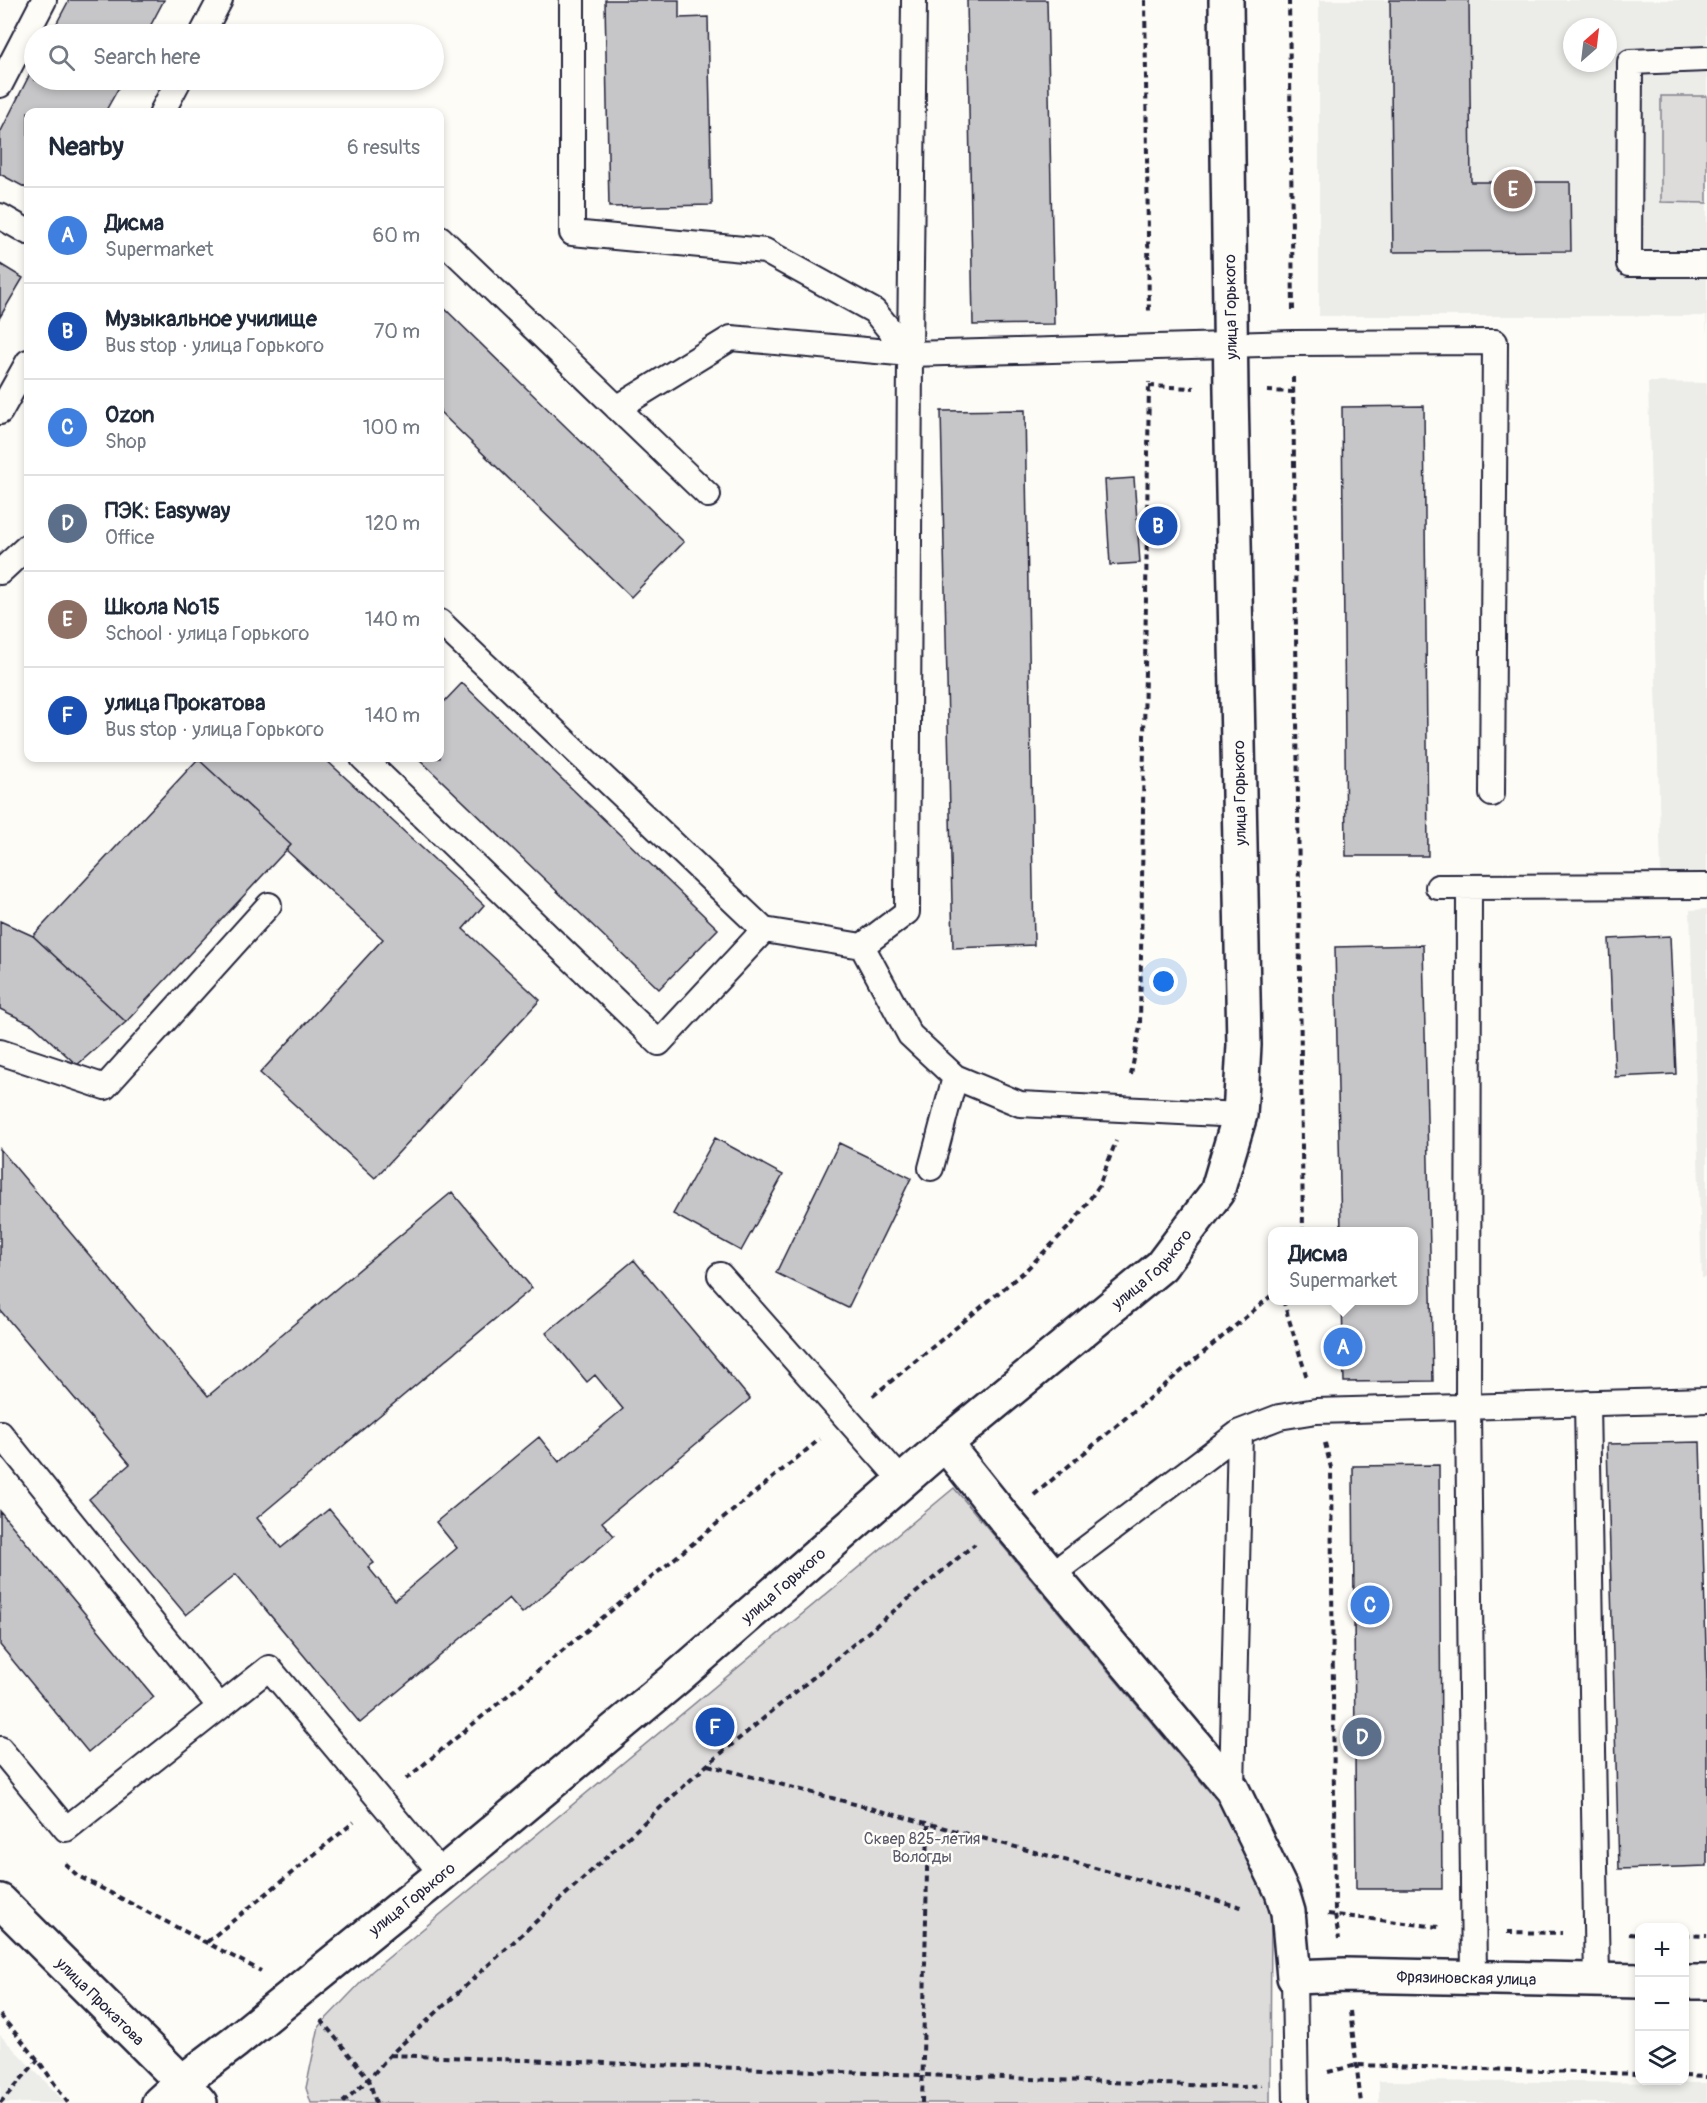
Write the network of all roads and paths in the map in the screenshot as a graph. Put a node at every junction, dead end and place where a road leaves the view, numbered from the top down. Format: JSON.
{"nodes":[{"id":1,"x":45,"y":0,"type":"edge"},
{"id":2,"x":220,"y":0,"type":"edge"},
{"id":3,"x":572,"y":0,"type":"edge"},
{"id":4,"x":914,"y":0,"type":"edge"},
{"id":5,"x":1226,"y":0,"type":"edge"},
{"id":6,"x":1289,"y":0,"type":"edge"},
{"id":7,"x":32,"y":24,"type":"edge"},
{"id":8,"x":207,"y":24,"type":"edge"},
{"id":9,"x":24,"y":40,"type":"edge"},
{"id":10,"x":1707,"y":59,"type":"edge"},
{"id":11,"x":0,"y":85,"type":"edge"},
{"id":12,"x":174,"y":90,"type":"edge"},
{"id":13,"x":164,"y":108,"type":"edge"},
{"id":14,"x":0,"y":216,"type":"edge"},
{"id":15,"x":24,"y":230,"type":"edge"},
{"id":16,"x":444,"y":242,"type":"edge"},
{"id":17,"x":1707,"y":264,"type":"edge"},
{"id":18,"x":1293,"y":343,"type":"junction"},
{"id":19,"x":1231,"y":345,"type":"junction"},
{"id":20,"x":910,"y":354,"type":"junction"},
{"id":21,"x":24,"y":369,"type":"edge"},
{"id":22,"x":616,"y":408,"type":"junction"},
{"id":23,"x":0,"y":412,"type":"edge"},
{"id":24,"x":708,"y":495,"type":"dead end"},
{"id":25,"x":24,"y":550,"type":"edge"},
{"id":26,"x":0,"y":572,"type":"edge"},
{"id":27,"x":444,"y":633,"type":"edge"},
{"id":28,"x":367,"y":762,"type":"edge"},
{"id":29,"x":1492,"y":794,"type":"dead end"},
{"id":30,"x":1707,"y":886,"type":"edge"},
{"id":31,"x":1438,"y":887,"type":"dead end"},
{"id":32,"x":1469,"y":887,"type":"junction"},
{"id":33,"x":269,"y":905,"type":"dead end"},
{"id":34,"x":764,"y":930,"type":"junction"},
{"id":35,"x":862,"y":946,"type":"junction"},
{"id":36,"x":0,"y":1052,"type":"edge"},
{"id":37,"x":955,"y":1077,"type":"junction"},
{"id":38,"x":1239,"y":1115,"type":"junction"},
{"id":39,"x":931,"y":1168,"type":"dead end"},
{"id":40,"x":1303,"y":1227,"type":"edge"},
{"id":41,"x":720,"y":1275,"type":"dead end"},
{"id":42,"x":1268,"y":1298,"type":"edge"},
{"id":43,"x":1284,"y":1305,"type":"edge"},
{"id":44,"x":1707,"y":1400,"type":"edge"},
{"id":45,"x":1587,"y":1403,"type":"junction"},
{"id":46,"x":1468,"y":1408,"type":"junction"},
{"id":47,"x":1316,"y":1411,"type":"junction"},
{"id":48,"x":1240,"y":1432,"type":"junction"},
{"id":49,"x":0,"y":1433,"type":"edge"},
{"id":50,"x":945,"y":1444,"type":"junction"},
{"id":51,"x":902,"y":1481,"type":"junction"},
{"id":52,"x":1005,"y":1519,"type":"junction"},
{"id":53,"x":1051,"y":1575,"type":"junction"},
{"id":54,"x":220,"y":1707,"type":"junction"},
{"id":55,"x":0,"y":1749,"type":"edge"},
{"id":56,"x":707,"y":1765,"type":"junction"},
{"id":57,"x":1232,"y":1789,"type":"junction"},
{"id":58,"x":928,"y":1825,"type":"junction"},
{"id":59,"x":62,"y":1861,"type":"dead end"},
{"id":60,"x":442,"y":1874,"type":"junction"},
{"id":61,"x":0,"y":1901,"type":"edge"},
{"id":62,"x":1255,"y":1910,"type":"dead end"},
{"id":63,"x":1689,"y":1935,"type":"edge"},
{"id":64,"x":1707,"y":1936,"type":"edge"},
{"id":65,"x":1345,"y":1975,"type":"junction"},
{"id":66,"x":1294,"y":1977,"type":"junction"},
{"id":67,"x":1474,"y":1977,"type":"junction"},
{"id":68,"x":1597,"y":1981,"type":"junction"},
{"id":69,"x":1635,"y":1981,"type":"edge"},
{"id":70,"x":1689,"y":1982,"type":"edge"},
{"id":71,"x":1707,"y":1982,"type":"edge"},
{"id":72,"x":298,"y":1991,"type":"junction"},
{"id":73,"x":0,"y":2015,"type":"edge"},
{"id":74,"x":390,"y":2055,"type":"junction"},
{"id":75,"x":38,"y":2060,"type":"junction"},
{"id":76,"x":1357,"y":2065,"type":"junction"},
{"id":77,"x":1635,"y":2074,"type":"edge"},
{"id":78,"x":922,"y":2075,"type":"junction"},
{"id":79,"x":1689,"y":2076,"type":"edge"},
{"id":80,"x":1707,"y":2077,"type":"edge"},
{"id":81,"x":369,"y":2079,"type":"junction"},
{"id":82,"x":1243,"y":2087,"type":"dead end"},
{"id":83,"x":1296,"y":2092,"type":"edge"},
{"id":84,"x":180,"y":2096,"type":"edge"},
{"id":85,"x":0,"y":2103,"type":"edge"},
{"id":86,"x":68,"y":2103,"type":"edge"},
{"id":87,"x":342,"y":2103,"type":"edge"},
{"id":88,"x":376,"y":2103,"type":"edge"},
{"id":89,"x":922,"y":2103,"type":"edge"},
{"id":90,"x":1361,"y":2103,"type":"edge"}],
"edges":[{"from":1,"to":7,"type":"lane"},
{"from":2,"to":8,"type":"lane"},
{"from":3,"to":20,"type":"lane"},
{"from":4,"to":20,"type":"lane"},
{"from":5,"to":19,"type":"street","name":"улица Горького"},
{"from":6,"to":18,"type":"path"},
{"from":9,"to":11,"type":"lane"},
{"from":10,"to":17,"type":"lane"},
{"from":12,"to":13,"type":"lane"},
{"from":14,"to":15,"type":"lane"},
{"from":16,"to":22,"type":"lane"},
{"from":18,"to":19,"type":"lane"},
{"from":18,"to":29,"type":"lane"},
{"from":18,"to":40,"type":"path"},
{"from":19,"to":20,"type":"lane"},
{"from":19,"to":38,"type":"street","name":"улица Горького"},
{"from":20,"to":22,"type":"lane"},
{"from":20,"to":35,"type":"lane"},
{"from":21,"to":23,"type":"lane"},
{"from":22,"to":24,"type":"lane"},
{"from":25,"to":26,"type":"lane"},
{"from":27,"to":34,"type":"lane"},
{"from":28,"to":34,"type":"lane"},
{"from":30,"to":32,"type":"lane"},
{"from":31,"to":32,"type":"lane"},
{"from":32,"to":46,"type":"lane"},
{"from":33,"to":36,"type":"lane"},
{"from":34,"to":35,"type":"lane"},
{"from":35,"to":37,"type":"lane"},
{"from":37,"to":38,"type":"lane"},
{"from":37,"to":39,"type":"lane"},
{"from":38,"to":50,"type":"street","name":"улица Горького"},
{"from":41,"to":51,"type":"lane"},
{"from":42,"to":52,"type":"path"},
{"from":43,"to":47,"type":"path"},
{"from":44,"to":45,"type":"lane"},
{"from":45,"to":46,"type":"lane"},
{"from":45,"to":68,"type":"lane"},
{"from":46,"to":47,"type":"lane"},
{"from":46,"to":67,"type":"lane"},
{"from":47,"to":48,"type":"lane"},
{"from":47,"to":65,"type":"path"},
{"from":48,"to":53,"type":"lane"},
{"from":48,"to":57,"type":"lane"},
{"from":49,"to":54,"type":"lane"},
{"from":50,"to":51,"type":"street","name":"улица Горького"},
{"from":50,"to":52,"type":"street"},
{"from":51,"to":60,"type":"street","name":"улица Горького"},
{"from":52,"to":53,"type":"street"},
{"from":52,"to":56,"type":"path"},
{"from":53,"to":57,"type":"street"},
{"from":54,"to":55,"type":"lane"},
{"from":54,"to":60,"type":"lane"},
{"from":56,"to":58,"type":"path"},
{"from":56,"to":74,"type":"path"},
{"from":57,"to":66,"type":"street"},
{"from":58,"to":62,"type":"path"},
{"from":58,"to":78,"type":"path"},
{"from":59,"to":72,"type":"path"},
{"from":60,"to":72,"type":"street","name":"улица Горького"},
{"from":61,"to":84,"type":"street","name":"улица Прокатова"},
{"from":63,"to":64,"type":"path"},
{"from":65,"to":66,"type":"street","name":"Фрязиновская улица"},
{"from":65,"to":67,"type":"street","name":"Фрязиновская улица"},
{"from":65,"to":76,"type":"path"},
{"from":66,"to":83,"type":"lane"},
{"from":67,"to":68,"type":"street","name":"Фрязиновская улица"},
{"from":68,"to":69,"type":"street","name":"Фрязиновская улица"},
{"from":70,"to":71,"type":"street"},
{"from":72,"to":81,"type":"path"},
{"from":72,"to":84,"type":"street","name":"улица Горького"},
{"from":73,"to":75,"type":"path"},
{"from":74,"to":78,"type":"path"},
{"from":74,"to":81,"type":"path"},
{"from":75,"to":85,"type":"path"},
{"from":75,"to":86,"type":"path"},
{"from":76,"to":77,"type":"path"},
{"from":76,"to":83,"type":"path"},
{"from":76,"to":90,"type":"path"},
{"from":78,"to":82,"type":"path"},
{"from":78,"to":89,"type":"path"},
{"from":79,"to":80,"type":"path"},
{"from":81,"to":87,"type":"path"},
{"from":81,"to":88,"type":"path"}]}
